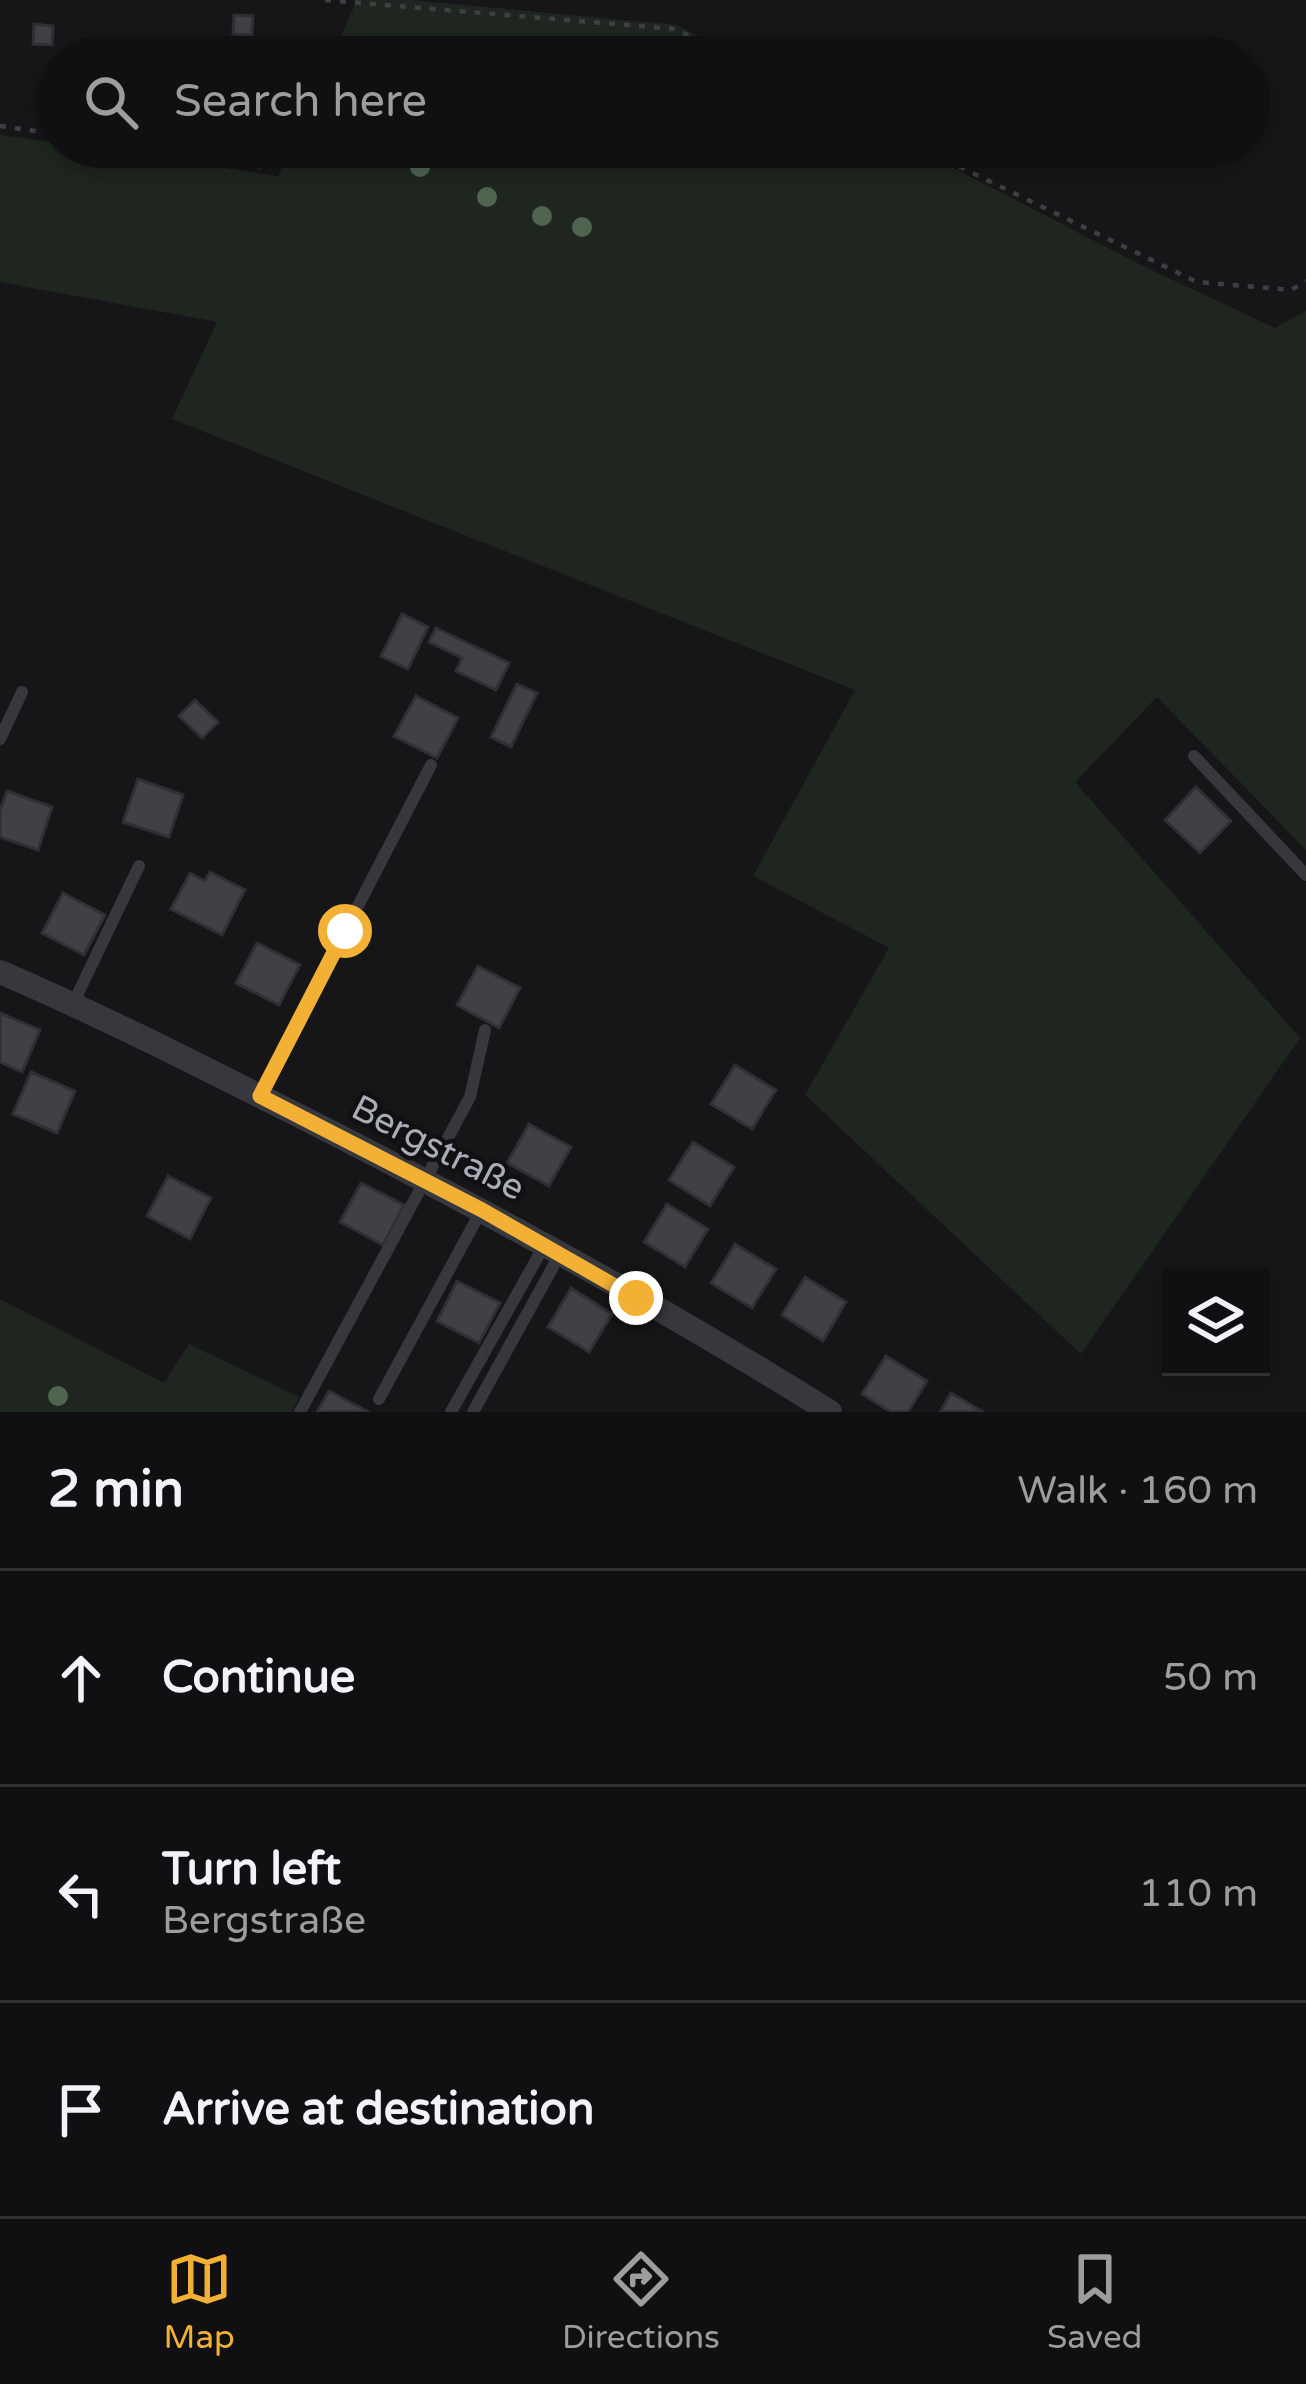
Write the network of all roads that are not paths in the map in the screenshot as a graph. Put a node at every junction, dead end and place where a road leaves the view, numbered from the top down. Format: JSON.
{"nodes":[{"id":1,"x":22,"y":692,"type":"dead end"},
{"id":2,"x":0,"y":740,"type":"edge"},
{"id":3,"x":1193,"y":756,"type":"dead end"},
{"id":4,"x":431,"y":765,"type":"dead end"},
{"id":5,"x":139,"y":866,"type":"dead end"},
{"id":6,"x":1306,"y":875,"type":"edge"},
{"id":7,"x":0,"y":972,"type":"edge"},
{"id":8,"x":73,"y":1004,"type":"junction"},
{"id":9,"x":485,"y":1030,"type":"dead end"},
{"id":10,"x":260,"y":1096,"type":"junction"},
{"id":11,"x":425,"y":1180,"type":"junction"},
{"id":12,"x":482,"y":1210,"type":"junction"},
{"id":13,"x":552,"y":1249,"type":"junction"},
{"id":14,"x":379,"y":1400,"type":"dead end"},
{"id":15,"x":300,"y":1412,"type":"edge"},
{"id":16,"x":451,"y":1412,"type":"edge"},
{"id":17,"x":473,"y":1412,"type":"edge"},
{"id":18,"x":830,"y":1412,"type":"edge"}],
"edges":[{"from":1,"to":2,"type":"lane"},
{"from":3,"to":6,"type":"lane"},
{"from":4,"to":10,"type":"lane"},
{"from":5,"to":8,"type":"lane"},
{"from":7,"to":8,"type":"street","name":"Bergstraße"},
{"from":8,"to":10,"type":"street","name":"Bergstraße"},
{"from":9,"to":11,"type":"lane"},
{"from":10,"to":11,"type":"street","name":"Bergstraße"},
{"from":11,"to":12,"type":"street","name":"Bergstraße"},
{"from":11,"to":15,"type":"lane"},
{"from":12,"to":13,"type":"street","name":"Bergstraße"},
{"from":12,"to":14,"type":"lane"},
{"from":13,"to":16,"type":"lane"},
{"from":13,"to":17,"type":"lane"},
{"from":13,"to":18,"type":"street","name":"Bergstraße"}]}
